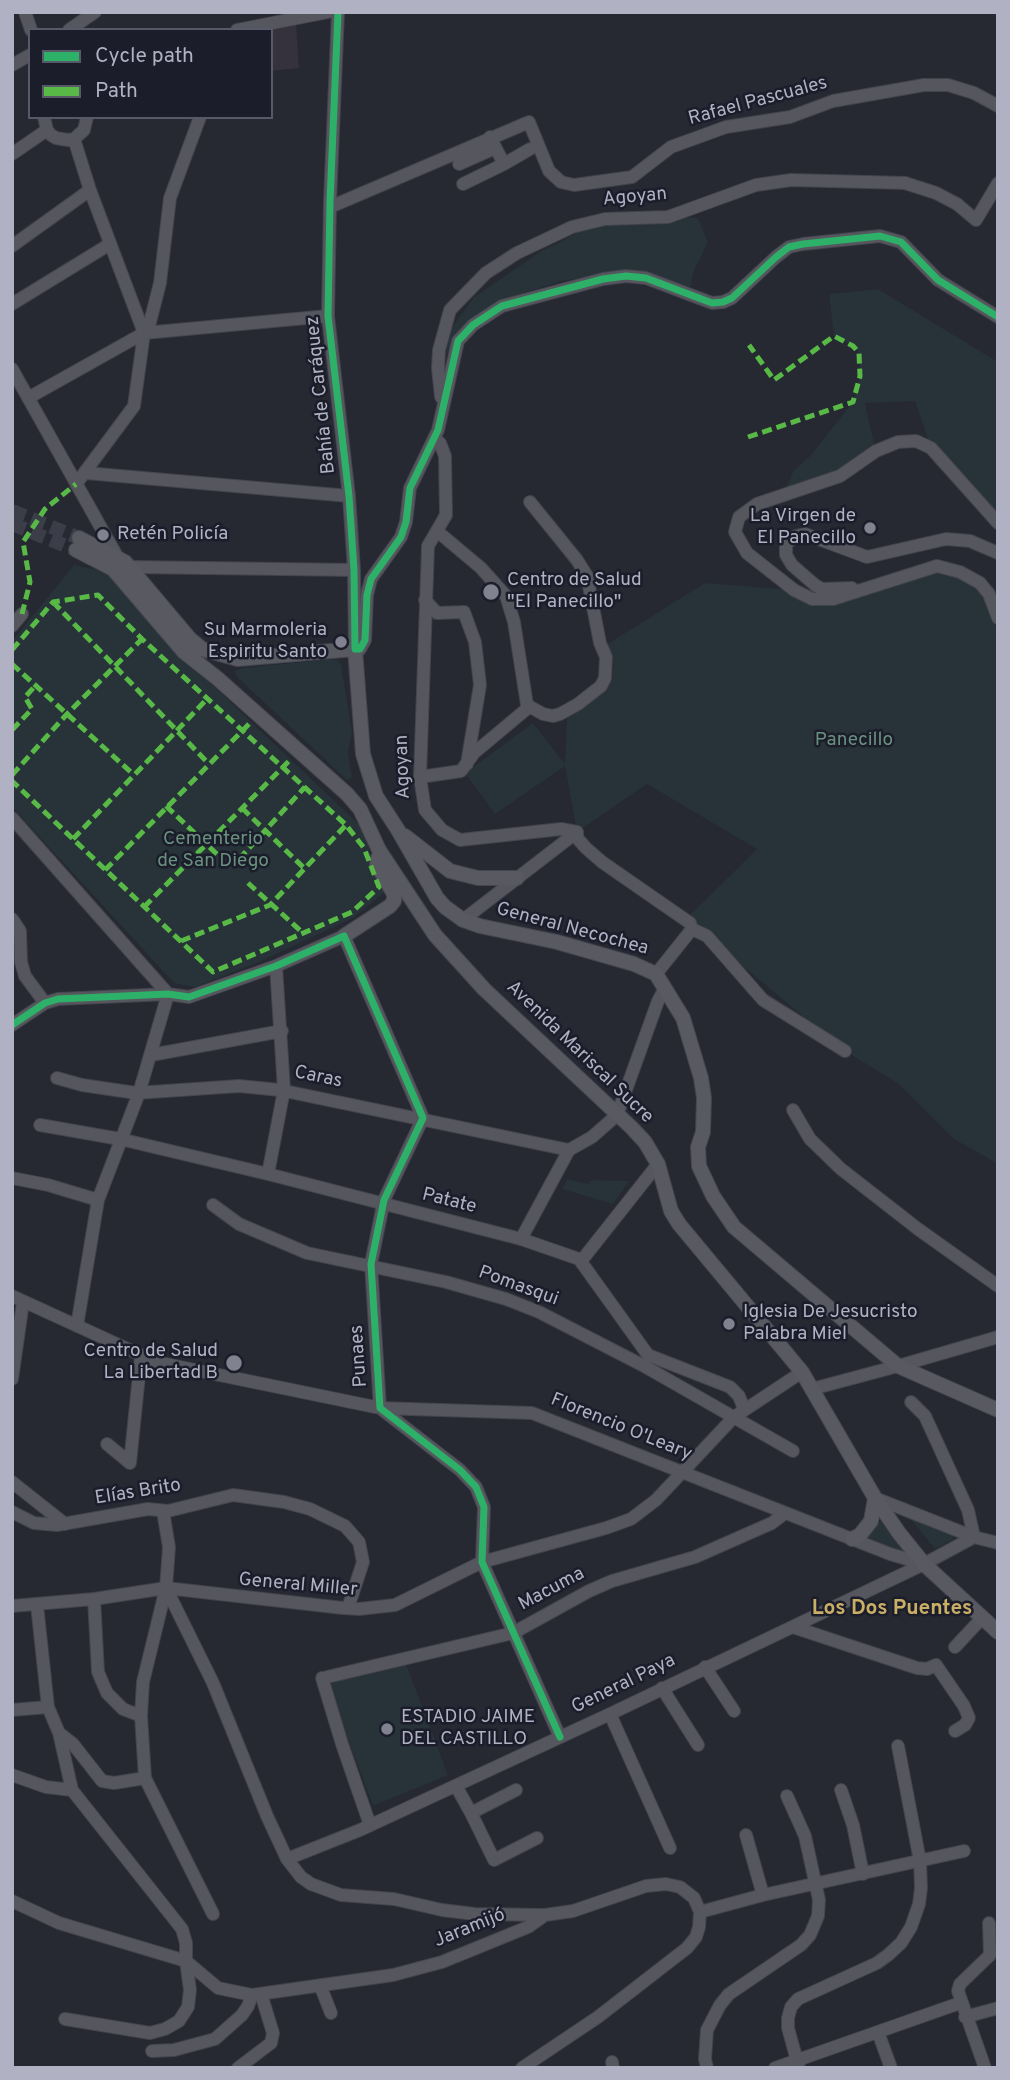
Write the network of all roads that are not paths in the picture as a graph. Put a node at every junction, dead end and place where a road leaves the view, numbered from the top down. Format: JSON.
{"nodes":[{"id":1,"x":95,"y":12,"type":"edge"},
{"id":2,"x":258,"y":12,"type":"edge"},
{"id":3,"x":328,"y":12,"type":"edge"},
{"id":4,"x":338,"y":12,"type":"edge"},
{"id":5,"x":72,"y":28,"type":"edge"},
{"id":6,"x":246,"y":28,"type":"edge"},
{"id":7,"x":250,"y":28,"type":"edge"},
{"id":8,"x":28,"y":56,"type":"edge"},
{"id":9,"x":12,"y":65,"type":"edge"},
{"id":10,"x":998,"y":106,"type":"edge"},
{"id":11,"x":87,"y":119,"type":"edge"},
{"id":12,"x":199,"y":119,"type":"edge"},
{"id":13,"x":46,"y":123,"type":"edge"},
{"id":14,"x":74,"y":139,"type":"junction"},
{"id":15,"x":493,"y":143,"type":"junction"},
{"id":16,"x":530,"y":149,"type":"dead end"},
{"id":17,"x":12,"y":154,"type":"edge"},
{"id":18,"x":459,"y":164,"type":"dead end"},
{"id":19,"x":503,"y":164,"type":"junction"},
{"id":20,"x":998,"y":183,"type":"edge"},
{"id":21,"x":463,"y":184,"type":"dead end"},
{"id":22,"x":90,"y":190,"type":"junction"},
{"id":23,"x":330,"y":207,"type":"junction"},
{"id":24,"x":110,"y":244,"type":"junction"},
{"id":25,"x":12,"y":246,"type":"edge"},
{"id":26,"x":12,"y":304,"type":"edge"},
{"id":27,"x":328,"y":316,"type":"junction"},
{"id":28,"x":998,"y":317,"type":"edge"},
{"id":29,"x":144,"y":333,"type":"junction"},
{"id":30,"x":12,"y":369,"type":"edge"},
{"id":31,"x":28,"y":398,"type":"junction"},
{"id":32,"x":443,"y":406,"type":"junction"},
{"id":33,"x":434,"y":439,"type":"junction"},
{"id":34,"x":86,"y":473,"type":"junction"},
{"id":35,"x":76,"y":484,"type":"junction"},
{"id":36,"x":349,"y":496,"type":"junction"},
{"id":37,"x":530,"y":502,"type":"dead end"},
{"id":38,"x":998,"y":523,"type":"edge"},
{"id":39,"x":437,"y":531,"type":"junction"},
{"id":40,"x":998,"y":553,"type":"edge"},
{"id":41,"x":118,"y":558,"type":"junction"},
{"id":42,"x":131,"y":567,"type":"junction"},
{"id":43,"x":354,"y":570,"type":"junction"},
{"id":44,"x":866,"y":587,"type":"junction"},
{"id":45,"x":425,"y":600,"type":"junction"},
{"id":46,"x":22,"y":614,"type":"dead end"},
{"id":47,"x":998,"y":618,"type":"edge"},
{"id":48,"x":12,"y":626,"type":"edge"},
{"id":49,"x":355,"y":649,"type":"junction"},
{"id":50,"x":238,"y":659,"type":"junction"},
{"id":51,"x":217,"y":678,"type":"junction"},
{"id":52,"x":528,"y":707,"type":"junction"},
{"id":53,"x":467,"y":764,"type":"junction"},
{"id":54,"x":419,"y":777,"type":"junction"},
{"id":55,"x":12,"y":818,"type":"edge"},
{"id":56,"x":398,"y":830,"type":"junction"},
{"id":57,"x":577,"y":832,"type":"junction"},
{"id":58,"x":379,"y":850,"type":"junction"},
{"id":59,"x":517,"y":878,"type":"junction"},
{"id":60,"x":12,"y":919,"type":"edge"},
{"id":61,"x":463,"y":920,"type":"junction"},
{"id":62,"x":692,"y":929,"type":"junction"},
{"id":63,"x":344,"y":936,"type":"junction"},
{"id":64,"x":276,"y":966,"type":"junction"},
{"id":65,"x":656,"y":974,"type":"junction"},
{"id":66,"x":666,"y":988,"type":"junction"},
{"id":67,"x":167,"y":994,"type":"junction"},
{"id":68,"x":45,"y":1003,"type":"junction"},
{"id":69,"x":12,"y":1025,"type":"edge"},
{"id":70,"x":282,"y":1031,"type":"junction"},
{"id":71,"x":845,"y":1051,"type":"dead end"},
{"id":72,"x":151,"y":1055,"type":"junction"},
{"id":73,"x":57,"y":1077,"type":"dead end"},
{"id":74,"x":284,"y":1090,"type":"junction"},
{"id":75,"x":139,"y":1093,"type":"junction"},
{"id":76,"x":793,"y":1110,"type":"dead end"},
{"id":77,"x":617,"y":1115,"type":"junction"},
{"id":78,"x":424,"y":1118,"type":"junction"},
{"id":79,"x":40,"y":1125,"type":"dead end"},
{"id":80,"x":120,"y":1139,"type":"junction"},
{"id":81,"x":569,"y":1150,"type":"junction"},
{"id":82,"x":657,"y":1164,"type":"junction"},
{"id":83,"x":268,"y":1174,"type":"junction"},
{"id":84,"x":12,"y":1178,"type":"edge"},
{"id":85,"x":98,"y":1200,"type":"junction"},
{"id":86,"x":213,"y":1205,"type":"dead end"},
{"id":87,"x":382,"y":1205,"type":"junction"},
{"id":88,"x":521,"y":1239,"type":"junction"},
{"id":89,"x":582,"y":1260,"type":"junction"},
{"id":90,"x":371,"y":1268,"type":"junction"},
{"id":91,"x":998,"y":1286,"type":"edge"},
{"id":92,"x":18,"y":1299,"type":"edge"},
{"id":93,"x":77,"y":1326,"type":"junction"},
{"id":94,"x":998,"y":1337,"type":"edge"},
{"id":95,"x":141,"y":1356,"type":"junction"},
{"id":96,"x":646,"y":1360,"type":"junction"},
{"id":97,"x":898,"y":1366,"type":"junction"},
{"id":98,"x":802,"y":1372,"type":"junction"},
{"id":99,"x":12,"y":1379,"type":"edge"},
{"id":100,"x":812,"y":1388,"type":"junction"},
{"id":101,"x":911,"y":1402,"type":"dead end"},
{"id":102,"x":380,"y":1408,"type":"junction"},
{"id":103,"x":998,"y":1410,"type":"edge"},
{"id":104,"x":739,"y":1413,"type":"junction"},
{"id":105,"x":107,"y":1444,"type":"dead end"},
{"id":106,"x":793,"y":1451,"type":"dead end"},
{"id":107,"x":680,"y":1473,"type":"junction"},
{"id":108,"x":12,"y":1482,"type":"edge"},
{"id":109,"x":875,"y":1498,"type":"junction"},
{"id":110,"x":163,"y":1511,"type":"junction"},
{"id":111,"x":12,"y":1512,"type":"edge"},
{"id":112,"x":785,"y":1513,"type":"junction"},
{"id":113,"x":65,"y":1524,"type":"junction"},
{"id":114,"x":974,"y":1537,"type":"junction"},
{"id":115,"x":852,"y":1539,"type":"junction"},
{"id":116,"x":998,"y":1543,"type":"edge"},
{"id":117,"x":482,"y":1562,"type":"junction"},
{"id":118,"x":924,"y":1564,"type":"junction"},
{"id":119,"x":166,"y":1588,"type":"junction"},
{"id":120,"x":94,"y":1599,"type":"junction"},
{"id":121,"x":37,"y":1605,"type":"junction"},
{"id":122,"x":12,"y":1606,"type":"edge"},
{"id":123,"x":348,"y":1608,"type":"junction"},
{"id":124,"x":983,"y":1617,"type":"junction"},
{"id":125,"x":793,"y":1627,"type":"junction"},
{"id":126,"x":998,"y":1632,"type":"edge"},
{"id":127,"x":513,"y":1633,"type":"junction"},
{"id":128,"x":954,"y":1647,"type":"dead end"},
{"id":129,"x":705,"y":1667,"type":"junction"},
{"id":130,"x":662,"y":1688,"type":"junction"},
{"id":131,"x":48,"y":1707,"type":"junction"},
{"id":132,"x":12,"y":1710,"type":"edge"},
{"id":133,"x":734,"y":1711,"type":"dead end"},
{"id":134,"x":610,"y":1714,"type":"junction"},
{"id":135,"x":141,"y":1716,"type":"junction"},
{"id":136,"x":955,"y":1731,"type":"dead end"},
{"id":137,"x":59,"y":1733,"type":"junction"},
{"id":138,"x":560,"y":1737,"type":"junction"},
{"id":139,"x":698,"y":1745,"type":"dead end"},
{"id":140,"x":898,"y":1746,"type":"dead end"},
{"id":141,"x":12,"y":1775,"type":"edge"},
{"id":142,"x":145,"y":1778,"type":"junction"},
{"id":143,"x":456,"y":1786,"type":"junction"},
{"id":144,"x":72,"y":1790,"type":"junction"},
{"id":145,"x":516,"y":1790,"type":"dead end"},
{"id":146,"x":841,"y":1790,"type":"dead end"},
{"id":147,"x":787,"y":1796,"type":"dead end"},
{"id":148,"x":471,"y":1813,"type":"junction"},
{"id":149,"x":370,"y":1825,"type":"junction"},
{"id":150,"x":746,"y":1835,"type":"dead end"},
{"id":151,"x":537,"y":1838,"type":"dead end"},
{"id":152,"x":670,"y":1848,"type":"dead end"},
{"id":153,"x":964,"y":1851,"type":"dead end"},
{"id":154,"x":287,"y":1859,"type":"junction"},
{"id":155,"x":920,"y":1861,"type":"junction"},
{"id":156,"x":863,"y":1874,"type":"junction"},
{"id":157,"x":816,"y":1884,"type":"junction"},
{"id":158,"x":763,"y":1895,"type":"junction"},
{"id":159,"x":12,"y":1901,"type":"edge"},
{"id":160,"x":700,"y":1912,"type":"junction"},
{"id":161,"x":214,"y":1914,"type":"dead end"},
{"id":162,"x":545,"y":1916,"type":"junction"},
{"id":163,"x":989,"y":1923,"type":"dead end"},
{"id":164,"x":186,"y":1961,"type":"junction"},
{"id":165,"x":320,"y":1985,"type":"junction"},
{"id":166,"x":256,"y":1994,"type":"junction"},
{"id":167,"x":960,"y":2003,"type":"junction"},
{"id":168,"x":998,"y":2008,"type":"edge"},
{"id":169,"x":331,"y":2013,"type":"dead end"},
{"id":170,"x":965,"y":2017,"type":"junction"},
{"id":171,"x":65,"y":2019,"type":"dead end"},
{"id":172,"x":878,"y":2032,"type":"junction"},
{"id":173,"x":152,"y":2051,"type":"dead end"},
{"id":174,"x":798,"y":2064,"type":"edge"},
{"id":175,"x":238,"y":2068,"type":"edge"},
{"id":176,"x":522,"y":2068,"type":"edge"},
{"id":177,"x":707,"y":2068,"type":"edge"},
{"id":178,"x":775,"y":2068,"type":"edge"},
{"id":179,"x":891,"y":2068,"type":"edge"},
{"id":180,"x":985,"y":2068,"type":"edge"}],
"edges":[{"from":1,"to":5,"type":"street"},
{"from":2,"to":6,"type":"street"},
{"from":3,"to":7,"type":"street"},
{"from":4,"to":23,"type":"street","name":"Bahía de Caráquez"},
{"from":8,"to":9,"type":"street"},
{"from":10,"to":15,"type":"street","name":"Rafael Pascuales"},
{"from":11,"to":14,"type":"street"},
{"from":12,"to":29,"type":"street"},
{"from":13,"to":14,"type":"street"},
{"from":13,"to":17,"type":"street"},
{"from":14,"to":22,"type":"street"},
{"from":15,"to":18,"type":"street"},
{"from":15,"to":19,"type":"street"},
{"from":15,"to":23,"type":"street"},
{"from":16,"to":19,"type":"street"},
{"from":19,"to":21,"type":"street"},
{"from":20,"to":32,"type":"street","name":"Agoyan"},
{"from":22,"to":24,"type":"street"},
{"from":22,"to":25,"type":"street"},
{"from":23,"to":27,"type":"street","name":"Bahía de Caráquez"},
{"from":24,"to":26,"type":"street"},
{"from":24,"to":29,"type":"street"},
{"from":27,"to":29,"type":"street"},
{"from":27,"to":36,"type":"street","name":"Bahía de Caráquez"},
{"from":28,"to":32,"type":"street"},
{"from":29,"to":31,"type":"street"},
{"from":29,"to":34,"type":"street"},
{"from":30,"to":31,"type":"street"},
{"from":31,"to":35,"type":"street"},
{"from":32,"to":33,"type":"street"},
{"from":33,"to":39,"type":"street","name":"Agoyan"},
{"from":33,"to":49,"type":"street"},
{"from":34,"to":35,"type":"street"},
{"from":34,"to":36,"type":"street"},
{"from":35,"to":41,"type":"street"},
{"from":36,"to":43,"type":"street","name":"Bahía de Caráquez"},
{"from":37,"to":52,"type":"street"},
{"from":38,"to":44,"type":"street"},
{"from":39,"to":45,"type":"street","name":"Agoyan"},
{"from":39,"to":52,"type":"street"},
{"from":40,"to":44,"type":"street"},
{"from":41,"to":42,"type":"main road","name":"Avenida Mariscal Sucre"},
{"from":41,"to":51,"type":"main road","name":"Avenida Mariscal Sucre"},
{"from":42,"to":43,"type":"street"},
{"from":42,"to":50,"type":"main road","name":"Avenida Mariscal Sucre"},
{"from":43,"to":49,"type":"street","name":"Bahía de Caráquez"},
{"from":44,"to":47,"type":"street"},
{"from":45,"to":53,"type":"street"},
{"from":45,"to":54,"type":"street","name":"Agoyan"},
{"from":46,"to":48,"type":"street"},
{"from":49,"to":50,"type":"main road"},
{"from":49,"to":56,"type":"main road","name":"General Necochea"},
{"from":50,"to":51,"type":"main road"},
{"from":51,"to":58,"type":"main road","name":"Avenida Mariscal Sucre"},
{"from":52,"to":53,"type":"street"},
{"from":53,"to":54,"type":"street"},
{"from":54,"to":57,"type":"street","name":"Agoyan"},
{"from":55,"to":67,"type":"street"},
{"from":56,"to":59,"type":"main road"},
{"from":56,"to":61,"type":"main road","name":"General Necochea"},
{"from":57,"to":59,"type":"street"},
{"from":57,"to":62,"type":"street"},
{"from":58,"to":63,"type":"main road"},
{"from":58,"to":77,"type":"main road","name":"Avenida Mariscal Sucre"},
{"from":59,"to":61,"type":"street"},
{"from":60,"to":68,"type":"street"},
{"from":61,"to":65,"type":"main road","name":"General Necochea"},
{"from":62,"to":65,"type":"street"},
{"from":62,"to":71,"type":"street"},
{"from":63,"to":64,"type":"street"},
{"from":63,"to":78,"type":"street"},
{"from":64,"to":67,"type":"street"},
{"from":64,"to":70,"type":"street"},
{"from":65,"to":66,"type":"main road","name":"General Necochea"},
{"from":66,"to":77,"type":"street"},
{"from":66,"to":97,"type":"main road","name":"General Necochea"},
{"from":67,"to":68,"type":"street"},
{"from":67,"to":72,"type":"street"},
{"from":68,"to":69,"type":"street"},
{"from":70,"to":72,"type":"street"},
{"from":70,"to":74,"type":"street"},
{"from":72,"to":75,"type":"street"},
{"from":73,"to":75,"type":"street","name":"Caras"},
{"from":74,"to":75,"type":"street","name":"Caras"},
{"from":74,"to":78,"type":"street","name":"Caras"},
{"from":74,"to":83,"type":"street"},
{"from":75,"to":80,"type":"street"},
{"from":76,"to":91,"type":"street"},
{"from":77,"to":81,"type":"street"},
{"from":77,"to":82,"type":"main road","name":"Avenida Mariscal Sucre"},
{"from":78,"to":81,"type":"street","name":"Caras"},
{"from":78,"to":87,"type":"street","name":"Punaes"},
{"from":79,"to":80,"type":"street","name":"Patate"},
{"from":80,"to":83,"type":"street","name":"Patate"},
{"from":80,"to":85,"type":"street"},
{"from":81,"to":88,"type":"street"},
{"from":82,"to":89,"type":"street"},
{"from":82,"to":98,"type":"main road","name":"Avenida Mariscal Sucre"},
{"from":83,"to":87,"type":"street","name":"Patate"},
{"from":84,"to":85,"type":"street"},
{"from":85,"to":93,"type":"street"},
{"from":86,"to":90,"type":"street","name":"Pomasqui"},
{"from":87,"to":88,"type":"street","name":"Patate"},
{"from":87,"to":90,"type":"street","name":"Punaes"},
{"from":88,"to":89,"type":"street","name":"Patate"},
{"from":89,"to":96,"type":"street"},
{"from":90,"to":96,"type":"street","name":"Pomasqui"},
{"from":90,"to":102,"type":"street","name":"Punaes"},
{"from":92,"to":93,"type":"street","name":"Florencio O'Leary"},
{"from":92,"to":99,"type":"street"},
{"from":93,"to":95,"type":"street","name":"Florencio O'Leary"},
{"from":94,"to":97,"type":"street"},
{"from":95,"to":102,"type":"street","name":"Florencio O'Leary"},
{"from":95,"to":105,"type":"street"},
{"from":96,"to":104,"type":"street","name":"Pomasqui"},
{"from":96,"to":104,"type":"street"},
{"from":97,"to":100,"type":"street"},
{"from":97,"to":103,"type":"main road","name":"General Necochea"},
{"from":98,"to":100,"type":"main road","name":"Avenida Mariscal Sucre"},
{"from":98,"to":104,"type":"street","name":"General Miller"},
{"from":100,"to":109,"type":"main road","name":"Avenida Mariscal Sucre"},
{"from":101,"to":114,"type":"street"},
{"from":102,"to":107,"type":"street","name":"Florencio O'Leary"},
{"from":102,"to":117,"type":"street","name":"Punaes"},
{"from":104,"to":106,"type":"street","name":"Pomasqui"},
{"from":104,"to":107,"type":"street","name":"General Miller"},
{"from":107,"to":112,"type":"street","name":"Florencio O'Leary"},
{"from":107,"to":117,"type":"street","name":"General Miller"},
{"from":108,"to":113,"type":"street"},
{"from":109,"to":114,"type":"street"},
{"from":109,"to":115,"type":"main road"},
{"from":109,"to":118,"type":"main road","name":"Avenida Mariscal Sucre"},
{"from":110,"to":113,"type":"street","name":"Elías Brito"},
{"from":110,"to":119,"type":"street"},
{"from":110,"to":123,"type":"street","name":"Elías Brito"},
{"from":111,"to":113,"type":"street","name":"Elías Brito"},
{"from":112,"to":115,"type":"street","name":"Florencio O'Leary"},
{"from":112,"to":127,"type":"street","name":"Macuma"},
{"from":114,"to":116,"type":"street"},
{"from":114,"to":118,"type":"street","name":"General Paya"},
{"from":115,"to":118,"type":"street","name":"Florencio O'Leary"},
{"from":117,"to":123,"type":"street","name":"General Miller"},
{"from":117,"to":127,"type":"street","name":"Punaes"},
{"from":118,"to":124,"type":"main road","name":"Avenida Mariscal Sucre"},
{"from":118,"to":125,"type":"street","name":"General Paya"},
{"from":119,"to":120,"type":"street","name":"General Miller"},
{"from":119,"to":123,"type":"street","name":"General Miller"},
{"from":119,"to":135,"type":"street"},
{"from":119,"to":154,"type":"street"},
{"from":120,"to":121,"type":"street","name":"General Miller"},
{"from":120,"to":135,"type":"street"},
{"from":121,"to":122,"type":"street","name":"General Miller"},
{"from":121,"to":131,"type":"street"},
{"from":124,"to":126,"type":"main road","name":"Avenida Mariscal Sucre"},
{"from":124,"to":128,"type":"street"},
{"from":125,"to":129,"type":"street","name":"General Paya"},
{"from":125,"to":136,"type":"street"},
{"from":127,"to":138,"type":"street","name":"Punaes"},
{"from":127,"to":149,"type":"street","name":"Macuma"},
{"from":129,"to":130,"type":"street","name":"General Paya"},
{"from":129,"to":133,"type":"street"},
{"from":130,"to":134,"type":"street","name":"General Paya"},
{"from":130,"to":139,"type":"street"},
{"from":131,"to":132,"type":"street"},
{"from":131,"to":137,"type":"street"},
{"from":134,"to":138,"type":"street","name":"General Paya"},
{"from":134,"to":152,"type":"street"},
{"from":135,"to":142,"type":"street"},
{"from":137,"to":142,"type":"street"},
{"from":137,"to":144,"type":"street"},
{"from":138,"to":143,"type":"street","name":"General Paya"},
{"from":140,"to":155,"type":"street"},
{"from":141,"to":144,"type":"street"},
{"from":142,"to":161,"type":"street"},
{"from":143,"to":148,"type":"street"},
{"from":143,"to":149,"type":"street","name":"General Paya"},
{"from":144,"to":164,"type":"street"},
{"from":145,"to":148,"type":"street"},
{"from":146,"to":156,"type":"street"},
{"from":147,"to":157,"type":"street"},
{"from":148,"to":151,"type":"street"},
{"from":149,"to":154,"type":"street","name":"General Paya"},
{"from":150,"to":158,"type":"street"},
{"from":153,"to":155,"type":"street"},
{"from":154,"to":162,"type":"street"},
{"from":155,"to":156,"type":"street"},
{"from":155,"to":174,"type":"street"},
{"from":156,"to":157,"type":"street"},
{"from":157,"to":158,"type":"street"},
{"from":157,"to":177,"type":"street"},
{"from":158,"to":160,"type":"street"},
{"from":159,"to":164,"type":"street","name":"Jaramijó"},
{"from":160,"to":162,"type":"street","name":"Jaramijó"},
{"from":160,"to":176,"type":"street"},
{"from":162,"to":165,"type":"street","name":"Jaramijó"},
{"from":163,"to":167,"type":"street"},
{"from":164,"to":166,"type":"street","name":"Jaramijó"},
{"from":164,"to":171,"type":"street"},
{"from":165,"to":166,"type":"street","name":"Jaramijó"},
{"from":165,"to":169,"type":"street"},
{"from":166,"to":173,"type":"street"},
{"from":166,"to":175,"type":"street"},
{"from":167,"to":170,"type":"street"},
{"from":167,"to":172,"type":"street"},
{"from":168,"to":170,"type":"street"},
{"from":170,"to":180,"type":"street"},
{"from":172,"to":174,"type":"street"},
{"from":172,"to":179,"type":"street"},
{"from":174,"to":178,"type":"street"}]}
